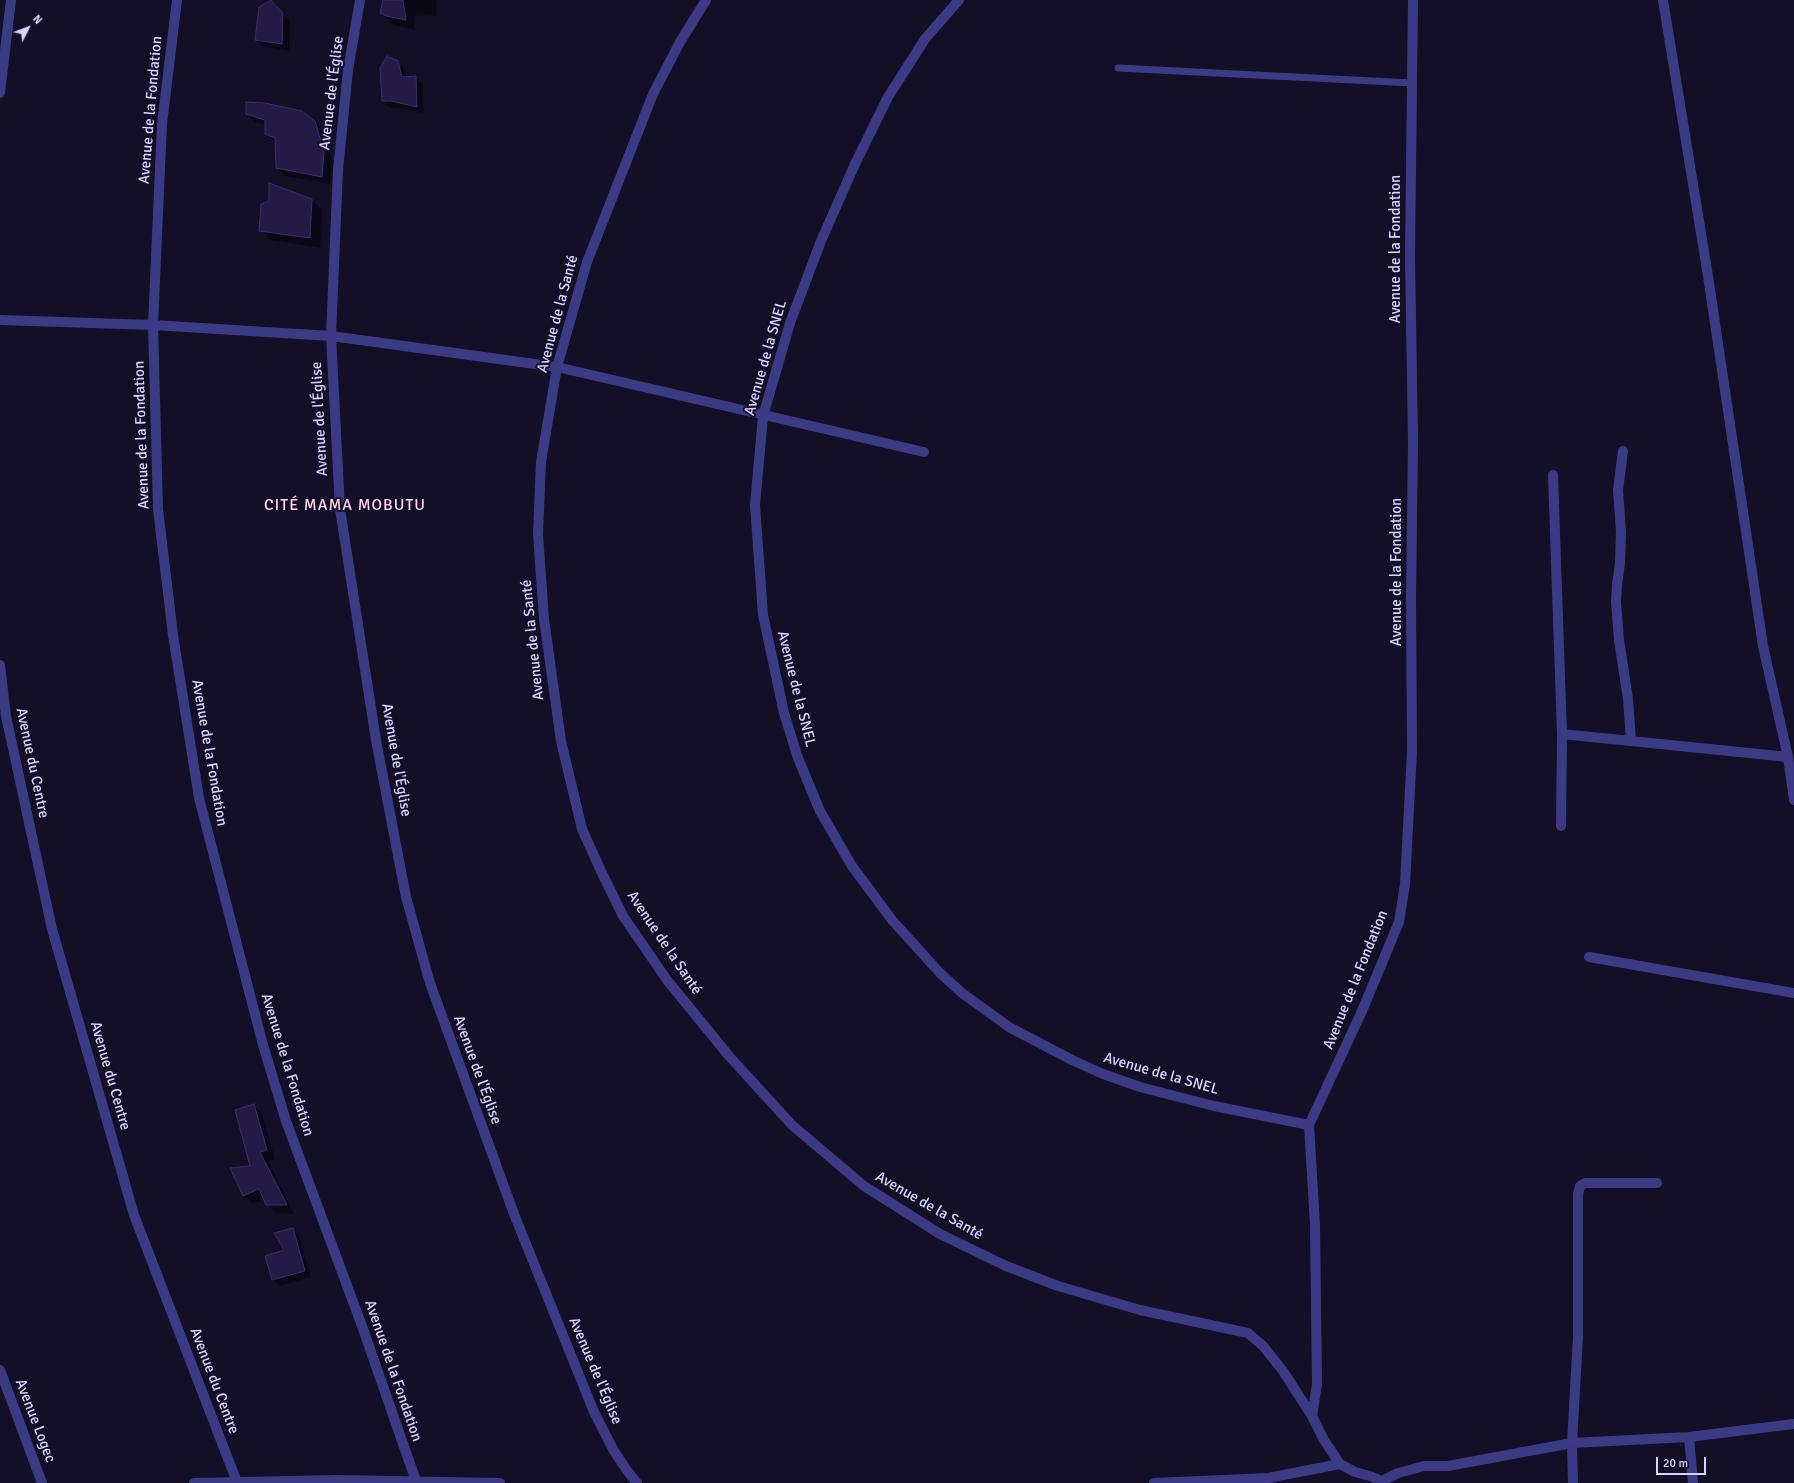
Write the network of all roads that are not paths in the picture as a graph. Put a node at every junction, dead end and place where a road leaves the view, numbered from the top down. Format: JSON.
{"nodes":[{"id":1,"x":11,"y":0,"type":"edge"},
{"id":2,"x":177,"y":0,"type":"edge"},
{"id":3,"x":360,"y":0,"type":"edge"},
{"id":4,"x":706,"y":0,"type":"edge"},
{"id":5,"x":959,"y":0,"type":"edge"},
{"id":6,"x":1413,"y":0,"type":"edge"},
{"id":7,"x":1663,"y":0,"type":"edge"},
{"id":8,"x":1118,"y":68,"type":"dead end"},
{"id":9,"x":1412,"y":83,"type":"junction"},
{"id":10,"x":0,"y":93,"type":"edge"},
{"id":11,"x":0,"y":320,"type":"edge"},
{"id":12,"x":153,"y":325,"type":"junction"},
{"id":13,"x":331,"y":336,"type":"junction"},
{"id":14,"x":557,"y":366,"type":"junction"},
{"id":15,"x":763,"y":416,"type":"junction"},
{"id":16,"x":1624,"y":451,"type":"dead end"},
{"id":17,"x":924,"y":452,"type":"dead end"},
{"id":18,"x":1553,"y":475,"type":"dead end"},
{"id":19,"x":0,"y":665,"type":"edge"},
{"id":20,"x":1562,"y":734,"type":"junction"},
{"id":21,"x":1631,"y":741,"type":"junction"},
{"id":22,"x":1788,"y":758,"type":"junction"},
{"id":23,"x":1794,"y":800,"type":"edge"},
{"id":24,"x":1561,"y":826,"type":"dead end"},
{"id":25,"x":1589,"y":957,"type":"dead end"},
{"id":26,"x":1794,"y":993,"type":"edge"},
{"id":27,"x":1309,"y":1125,"type":"junction"},
{"id":28,"x":1657,"y":1183,"type":"dead end"},
{"id":29,"x":0,"y":1370,"type":"edge"},
{"id":30,"x":1312,"y":1416,"type":"junction"},
{"id":31,"x":1794,"y":1424,"type":"edge"},
{"id":32,"x":1689,"y":1437,"type":"junction"},
{"id":33,"x":1572,"y":1443,"type":"junction"},
{"id":34,"x":1340,"y":1464,"type":"junction"},
{"id":35,"x":1268,"y":1480,"type":"edge"},
{"id":36,"x":416,"y":1481,"type":"junction"},
{"id":37,"x":337,"y":1482,"type":"edge"},
{"id":38,"x":449,"y":1482,"type":"edge"},
{"id":39,"x":1382,"y":1482,"type":"edge"},
{"id":40,"x":42,"y":1483,"type":"edge"},
{"id":41,"x":194,"y":1483,"type":"edge"},
{"id":42,"x":237,"y":1483,"type":"edge"},
{"id":43,"x":500,"y":1483,"type":"edge"},
{"id":44,"x":636,"y":1483,"type":"edge"},
{"id":45,"x":1154,"y":1483,"type":"edge"},
{"id":46,"x":1573,"y":1483,"type":"edge"},
{"id":47,"x":1693,"y":1483,"type":"edge"}],
"edges":[{"from":1,"to":10,"type":"street"},
{"from":2,"to":12,"type":"street","name":"Avenue de la Fondation"},
{"from":3,"to":13,"type":"street","name":"Avenue de l'Église"},
{"from":4,"to":14,"type":"street","name":"Avenue de la Santé"},
{"from":5,"to":15,"type":"street","name":"Avenue de la SNEL"},
{"from":6,"to":9,"type":"street","name":"Avenue de la Fondation"},
{"from":7,"to":22,"type":"street"},
{"from":8,"to":9,"type":"lane"},
{"from":9,"to":27,"type":"street","name":"Avenue de la Fondation"},
{"from":11,"to":12,"type":"street"},
{"from":12,"to":13,"type":"street"},
{"from":12,"to":36,"type":"street","name":"Avenue de la Fondation"},
{"from":13,"to":14,"type":"street"},
{"from":13,"to":44,"type":"street","name":"Avenue de l'Église"},
{"from":14,"to":15,"type":"street"},
{"from":14,"to":30,"type":"street","name":"Avenue de la Santé"},
{"from":15,"to":17,"type":"street"},
{"from":15,"to":27,"type":"street","name":"Avenue de la SNEL"},
{"from":16,"to":21,"type":"street"},
{"from":18,"to":20,"type":"street"},
{"from":19,"to":42,"type":"street","name":"Avenue du Centre"},
{"from":20,"to":21,"type":"street"},
{"from":20,"to":24,"type":"street"},
{"from":21,"to":22,"type":"street"},
{"from":22,"to":23,"type":"street"},
{"from":25,"to":26,"type":"street"},
{"from":27,"to":30,"type":"street"},
{"from":28,"to":33,"type":"street"},
{"from":29,"to":40,"type":"street","name":"Avenue Logec"},
{"from":30,"to":34,"type":"street"},
{"from":31,"to":32,"type":"street"},
{"from":32,"to":33,"type":"street"},
{"from":32,"to":47,"type":"street"},
{"from":33,"to":39,"type":"street"},
{"from":33,"to":46,"type":"street"},
{"from":34,"to":35,"type":"street"},
{"from":34,"to":39,"type":"street"},
{"from":35,"to":45,"type":"street"},
{"from":36,"to":37,"type":"street"},
{"from":36,"to":38,"type":"street"},
{"from":37,"to":42,"type":"street"},
{"from":38,"to":43,"type":"street"},
{"from":41,"to":42,"type":"street"}]}
